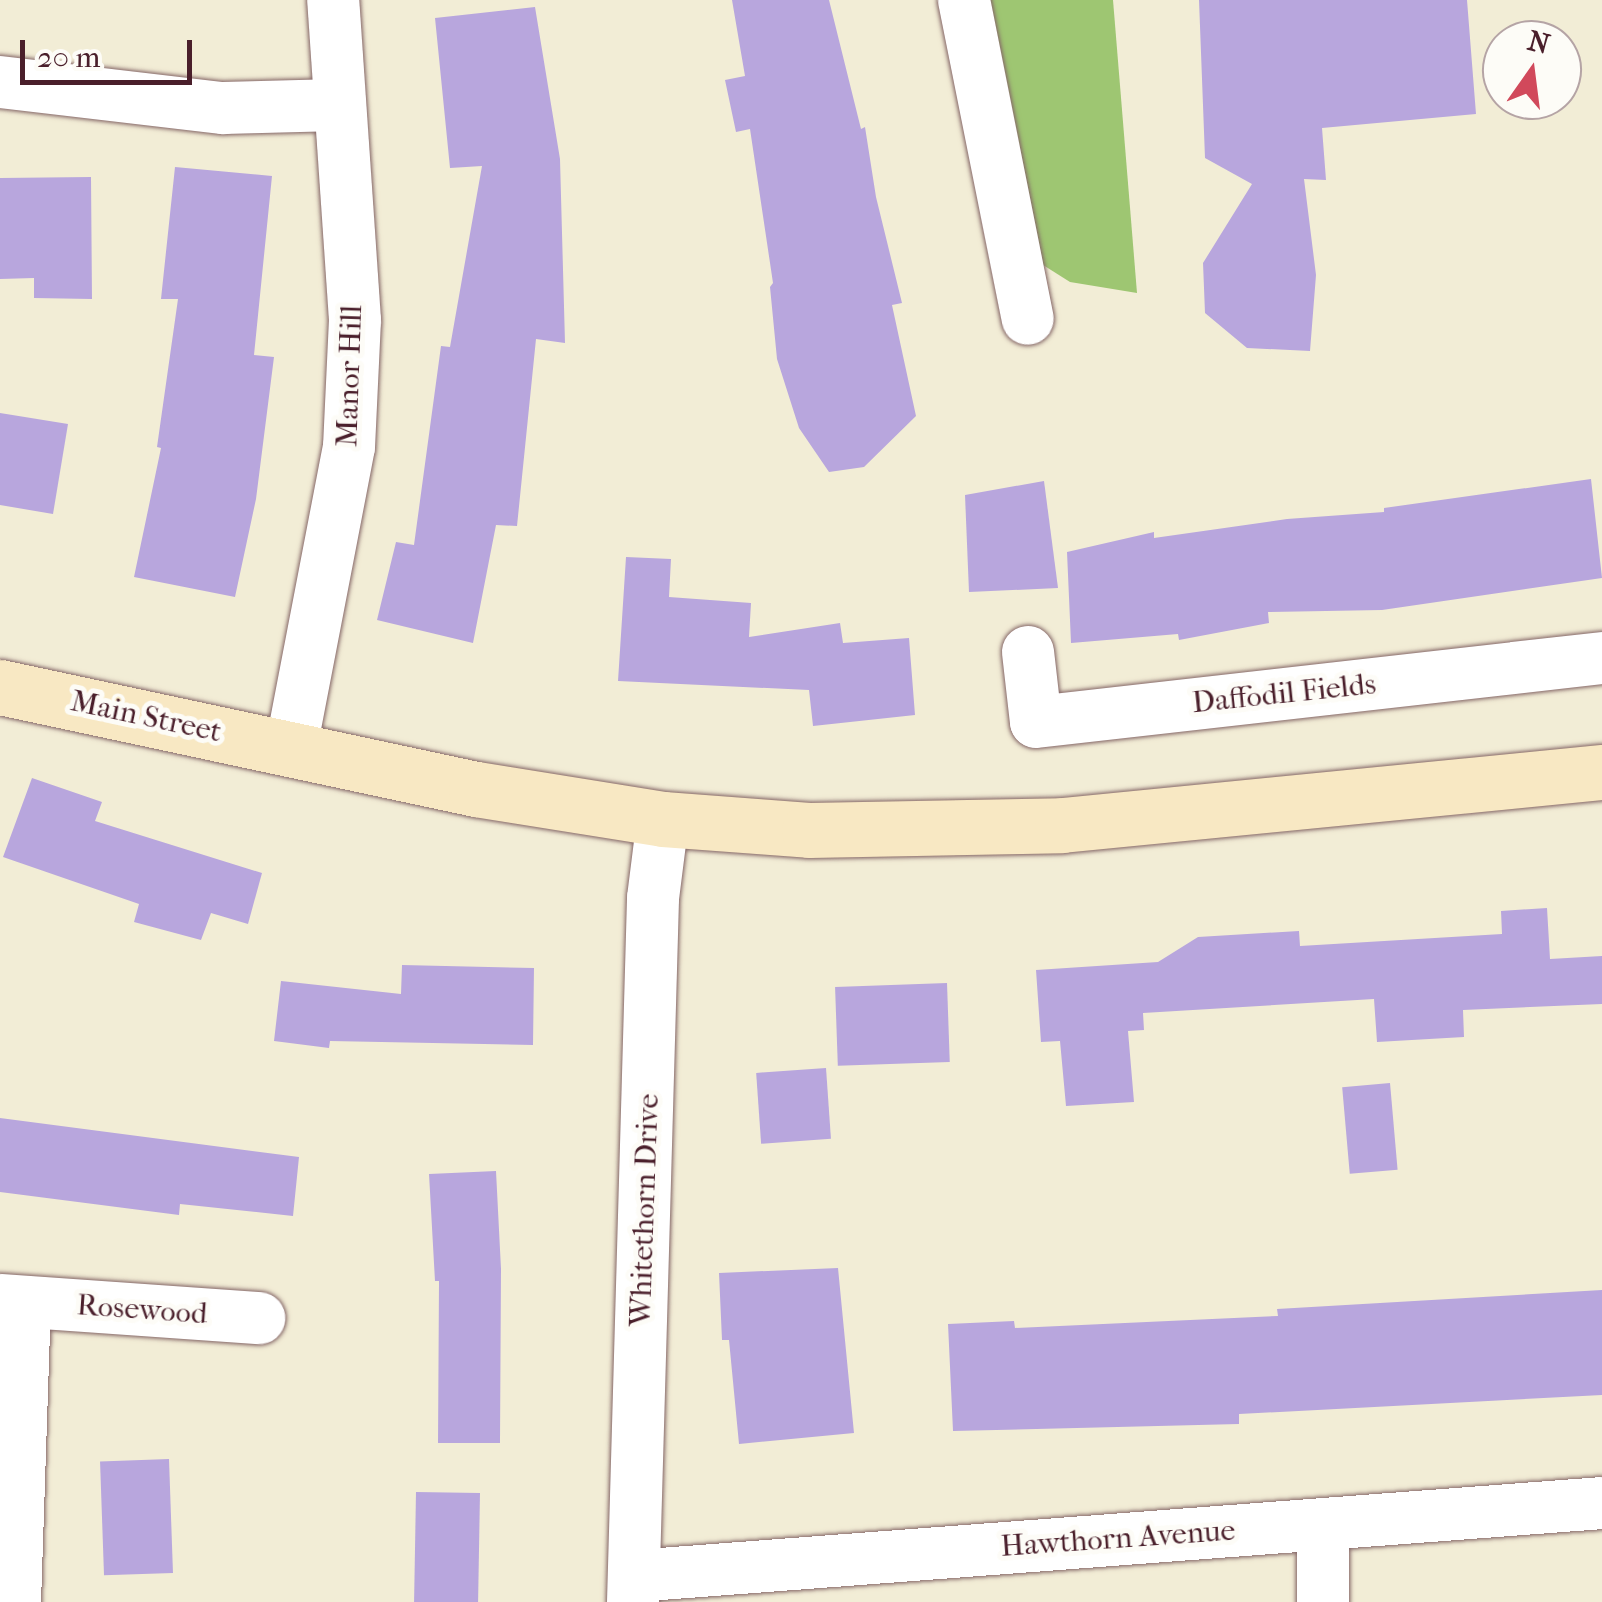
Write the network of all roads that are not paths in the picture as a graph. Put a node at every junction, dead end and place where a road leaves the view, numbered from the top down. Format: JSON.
{"nodes":[{"id":1,"x":333,"y":0,"type":"edge"},
{"id":2,"x":964,"y":0,"type":"edge"},
{"id":3,"x":0,"y":82,"type":"edge"},
{"id":4,"x":338,"y":105,"type":"junction"},
{"id":5,"x":1028,"y":320,"type":"dead end"},
{"id":6,"x":1028,"y":652,"type":"dead end"},
{"id":7,"x":1602,"y":658,"type":"edge"},
{"id":8,"x":0,"y":687,"type":"edge"},
{"id":9,"x":291,"y":748,"type":"junction"},
{"id":10,"x":1602,"y":772,"type":"edge"},
{"id":11,"x":663,"y":819,"type":"junction"},
{"id":12,"x":12,"y":1301,"type":"edge"},
{"id":13,"x":259,"y":1318,"type":"dead end"},
{"id":14,"x":1602,"y":1502,"type":"edge"},
{"id":15,"x":1323,"y":1524,"type":"junction"},
{"id":16,"x":634,"y":1589,"type":"edge"},
{"id":17,"x":15,"y":1602,"type":"edge"},
{"id":18,"x":1323,"y":1602,"type":"edge"}],
"edges":[{"from":1,"to":4,"type":"street","name":"Manor Hill"},
{"from":2,"to":5,"type":"street"},
{"from":3,"to":4,"type":"street"},
{"from":4,"to":9,"type":"street","name":"Manor Hill"},
{"from":6,"to":7,"type":"street","name":"Daffodil Fields"},
{"from":8,"to":9,"type":"main road","name":"Main Street"},
{"from":9,"to":11,"type":"main road","name":"Main Street"},
{"from":10,"to":11,"type":"main road","name":"Main Street"},
{"from":11,"to":16,"type":"street","name":"Whitethorn Drive"},
{"from":12,"to":13,"type":"street","name":"Rosewood"},
{"from":12,"to":17,"type":"street","name":"Rosewood"},
{"from":14,"to":15,"type":"street","name":"Hawthorn Avenue"},
{"from":15,"to":16,"type":"street","name":"Hawthorn Avenue"},
{"from":15,"to":18,"type":"street"}]}
